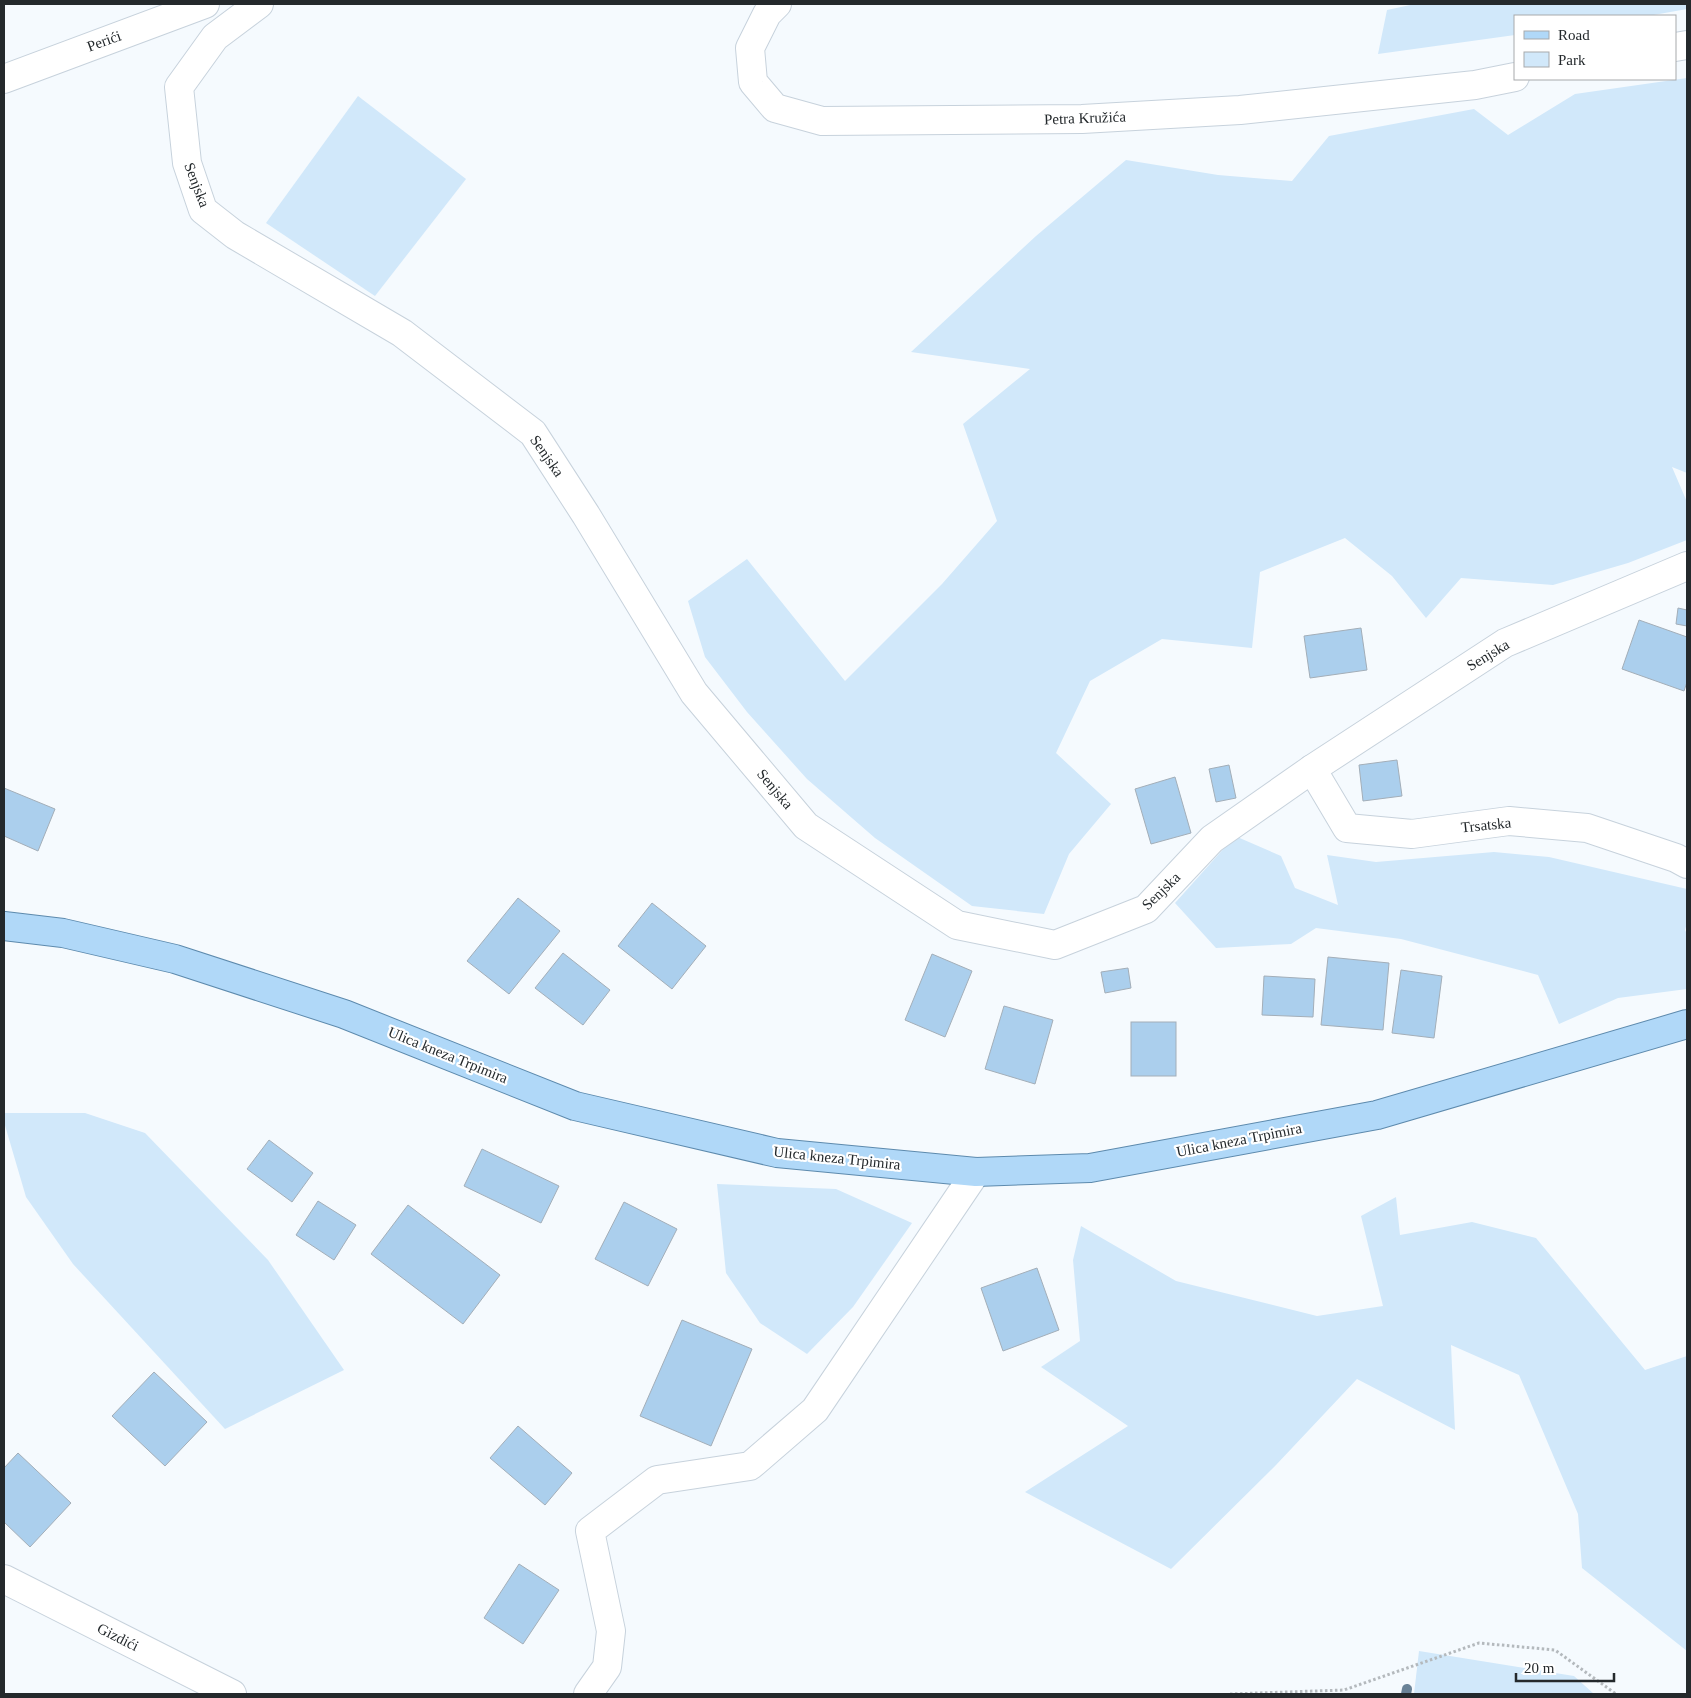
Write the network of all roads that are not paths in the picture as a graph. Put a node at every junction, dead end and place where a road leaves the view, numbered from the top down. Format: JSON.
{"nodes":[{"id":1,"x":205,"y":4,"type":"edge"},
{"id":2,"x":260,"y":4,"type":"edge"},
{"id":3,"x":777,"y":4,"type":"edge"},
{"id":4,"x":1514,"y":77,"type":"edge"},
{"id":5,"x":4,"y":79,"type":"edge"},
{"id":6,"x":1687,"y":566,"type":"edge"},
{"id":7,"x":1312,"y":769,"type":"junction"},
{"id":8,"x":1687,"y":864,"type":"edge"},
{"id":9,"x":4,"y":926,"type":"edge"},
{"id":10,"x":1687,"y":1024,"type":"edge"},
{"id":11,"x":976,"y":1172,"type":"junction"},
{"id":12,"x":4,"y":1579,"type":"edge"},
{"id":13,"x":232,"y":1694,"type":"edge"},
{"id":14,"x":588,"y":1694,"type":"edge"}],
"edges":[{"from":1,"to":5,"type":"street","name":"Perići"},
{"from":2,"to":7,"type":"street","name":"Senjska"},
{"from":3,"to":4,"type":"street","name":"Petra Kružića"},
{"from":6,"to":7,"type":"street","name":"Senjska"},
{"from":7,"to":8,"type":"street","name":"Trsatska"},
{"from":9,"to":11,"type":"main road","name":"Ulica kneza Trpimira"},
{"from":10,"to":11,"type":"main road","name":"Ulica kneza Trpimira"},
{"from":11,"to":14,"type":"street"},
{"from":12,"to":13,"type":"street","name":"Gizdići"}]}
